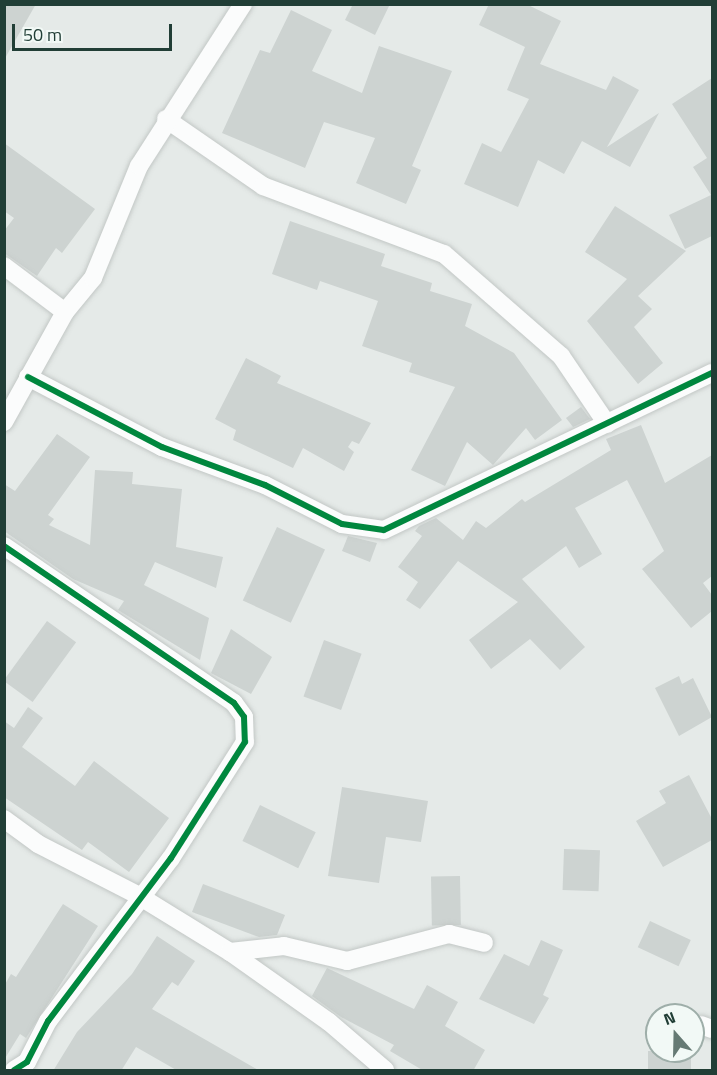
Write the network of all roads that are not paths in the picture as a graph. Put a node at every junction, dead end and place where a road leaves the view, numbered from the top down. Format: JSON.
{"nodes":[{"id":1,"x":243,"y":4,"type":"edge"},
{"id":2,"x":166,"y":119,"type":"junction"},
{"id":3,"x":4,"y":266,"type":"edge"},
{"id":4,"x":65,"y":312,"type":"junction"},
{"id":5,"x":712,"y":373,"type":"edge"},
{"id":6,"x":28,"y":377,"type":"junction"},
{"id":7,"x":4,"y":422,"type":"edge"},
{"id":8,"x":607,"y":424,"type":"junction"},
{"id":9,"x":4,"y":546,"type":"edge"},
{"id":10,"x":4,"y":819,"type":"edge"},
{"id":11,"x":139,"y":896,"type":"junction"},
{"id":12,"x":484,"y":943,"type":"dead end"},
{"id":13,"x":230,"y":952,"type":"junction"},
{"id":14,"x":14,"y":1071,"type":"edge"},
{"id":15,"x":385,"y":1071,"type":"edge"}],
"edges":[{"from":1,"to":2,"type":"street"},
{"from":2,"to":4,"type":"street"},
{"from":2,"to":8,"type":"street"},
{"from":3,"to":4,"type":"street"},
{"from":4,"to":6,"type":"street"},
{"from":5,"to":8,"type":"street"},
{"from":6,"to":7,"type":"street"},
{"from":6,"to":8,"type":"street"},
{"from":9,"to":11,"type":"street"},
{"from":10,"to":11,"type":"street"},
{"from":11,"to":13,"type":"street"},
{"from":11,"to":14,"type":"street"},
{"from":12,"to":13,"type":"street"},
{"from":13,"to":15,"type":"street"}]}
